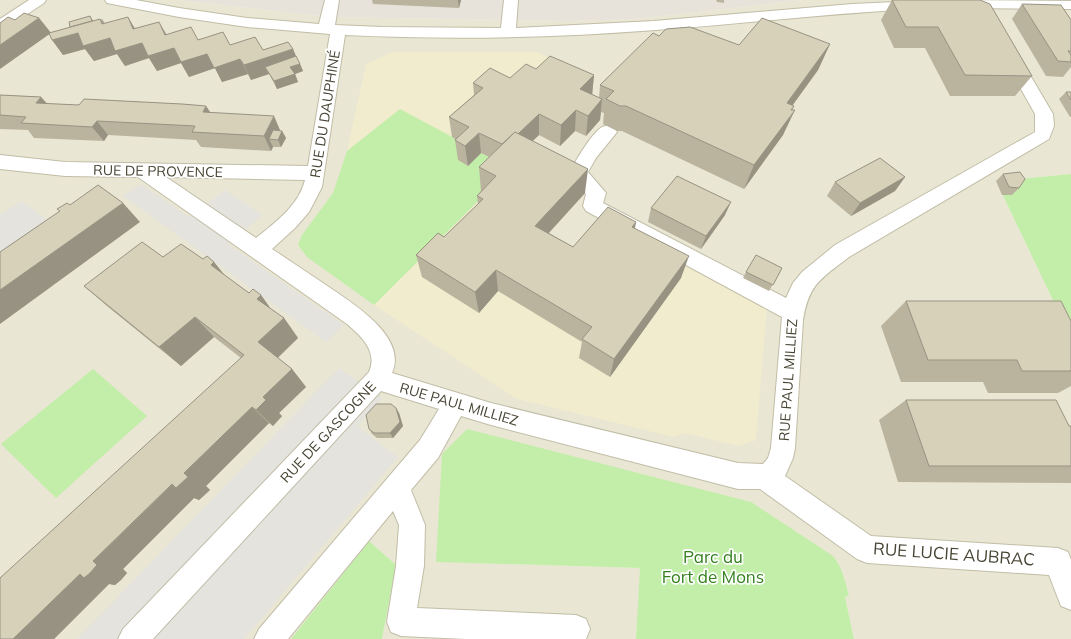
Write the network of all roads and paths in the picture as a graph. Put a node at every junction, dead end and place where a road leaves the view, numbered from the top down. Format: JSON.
{"nodes":[{"id":1,"x":39,"y":0,"type":"edge"},
{"id":2,"x":112,"y":0,"type":"edge"},
{"id":3,"x":332,"y":0,"type":"edge"},
{"id":4,"x":511,"y":0,"type":"edge"},
{"id":5,"x":978,"y":2,"type":"edge"},
{"id":6,"x":1064,"y":5,"type":"edge"},
{"id":7,"x":173,"y":6,"type":"edge"},
{"id":8,"x":1067,"y":20,"type":"edge"},
{"id":9,"x":991,"y":24,"type":"edge"},
{"id":10,"x":0,"y":26,"type":"edge"},
{"id":11,"x":332,"y":30,"type":"junction"},
{"id":12,"x":508,"y":33,"type":"junction"},
{"id":13,"x":1002,"y":42,"type":"edge"},
{"id":14,"x":608,"y":132,"type":"dead end"},
{"id":15,"x":0,"y":162,"type":"edge"},
{"id":16,"x":143,"y":171,"type":"junction"},
{"id":17,"x":316,"y":173,"type":"junction"},
{"id":18,"x":258,"y":249,"type":"junction"},
{"id":19,"x":793,"y":312,"type":"junction"},
{"id":20,"x":377,"y":379,"type":"junction"},
{"id":21,"x":455,"y":403,"type":"junction"},
{"id":22,"x":765,"y":477,"type":"junction"},
{"id":23,"x":397,"y":487,"type":"junction"},
{"id":24,"x":1071,"y":596,"type":"edge"},
{"id":25,"x":576,"y":628,"type":"dead end"},
{"id":26,"x":133,"y":639,"type":"edge"},
{"id":27,"x":269,"y":639,"type":"edge"}],
"edges":[{"from":1,"to":10,"type":"street"},
{"from":2,"to":7,"type":"street"},
{"from":3,"to":11,"type":"street","name":"RUE DU DAUPHINÉ"},
{"from":4,"to":12,"type":"street"},
{"from":5,"to":6,"type":"street"},
{"from":5,"to":9,"type":"street"},
{"from":5,"to":12,"type":"street"},
{"from":6,"to":8,"type":"street"},
{"from":7,"to":11,"type":"street"},
{"from":11,"to":12,"type":"street"},
{"from":11,"to":17,"type":"street","name":"RUE DU DAUPHINÉ"},
{"from":13,"to":19,"type":"street","name":"RUE PAUL MILLIEZ"},
{"from":14,"to":19,"type":"street"},
{"from":15,"to":16,"type":"street","name":"RUE DE PROVENCE"},
{"from":16,"to":17,"type":"street","name":"RUE DE PROVENCE"},
{"from":16,"to":18,"type":"street","name":"RUE DE GASCOGNE"},
{"from":17,"to":18,"type":"street","name":"RUE DU DAUPHINÉ"},
{"from":18,"to":20,"type":"street","name":"RUE DE GASCOGNE"},
{"from":19,"to":22,"type":"street","name":"RUE PAUL MILLIEZ"},
{"from":20,"to":21,"type":"street","name":"RUE PAUL MILLIEZ"},
{"from":20,"to":26,"type":"street","name":"RUE DE GASCOGNE"},
{"from":21,"to":22,"type":"street","name":"RUE PAUL MILLIEZ"},
{"from":21,"to":23,"type":"street"},
{"from":22,"to":24,"type":"street","name":"RUE LUCIE AUBRAC"},
{"from":23,"to":25,"type":"street"},
{"from":23,"to":27,"type":"street"}]}
